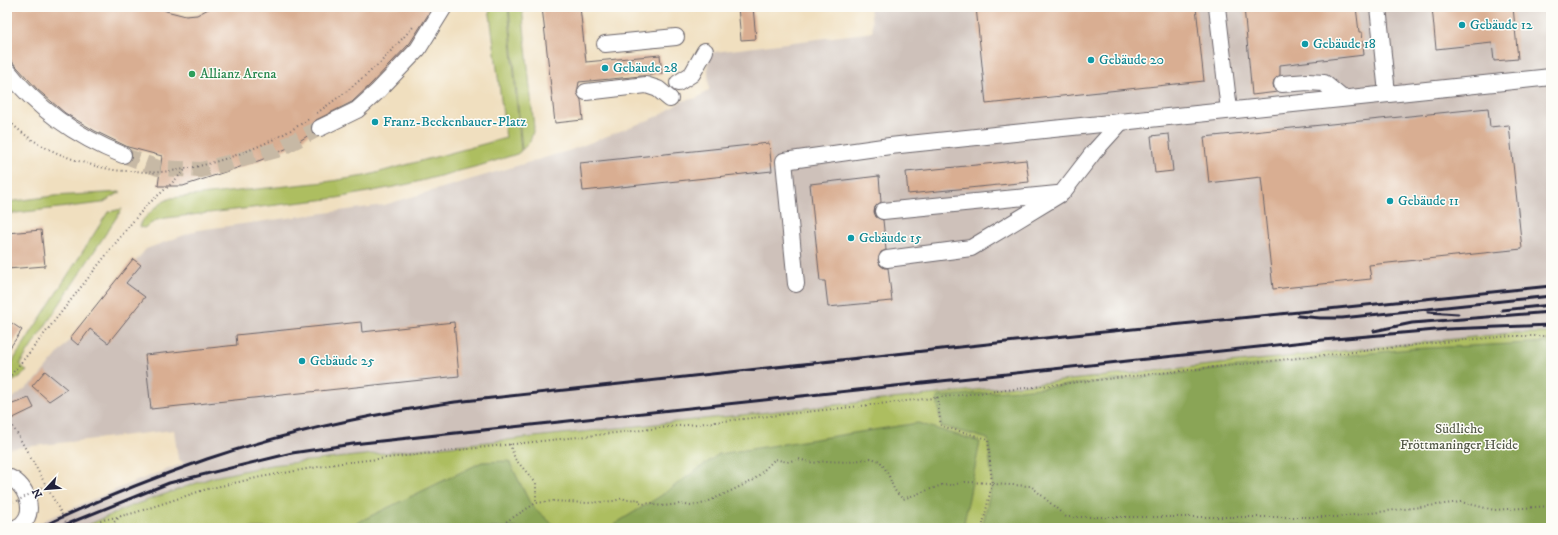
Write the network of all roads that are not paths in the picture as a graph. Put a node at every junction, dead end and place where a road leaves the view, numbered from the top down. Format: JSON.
{"nodes":[{"id":1,"x":444,"y":7,"type":"edge"},
{"id":2,"x":1217,"y":7,"type":"edge"},
{"id":3,"x":1378,"y":7,"type":"edge"},
{"id":4,"x":676,"y":37,"type":"dead end"},
{"id":5,"x":606,"y":44,"type":"dead end"},
{"id":6,"x":705,"y":51,"type":"dead end"},
{"id":7,"x":7,"y":70,"type":"edge"},
{"id":8,"x":1551,"y":76,"type":"edge"},
{"id":9,"x":678,"y":83,"type":"dead end"},
{"id":10,"x":1282,"y":84,"type":"dead end"},
{"id":11,"x":586,"y":92,"type":"dead end"},
{"id":12,"x":1387,"y":93,"type":"junction"},
{"id":13,"x":1342,"y":98,"type":"junction"},
{"id":14,"x":670,"y":99,"type":"dead end"},
{"id":15,"x":1229,"y":110,"type":"junction"},
{"id":16,"x":1121,"y":122,"type":"junction"},
{"id":17,"x":320,"y":128,"type":"tunnel mouth"},
{"id":18,"x":123,"y":155,"type":"tunnel mouth"},
{"id":19,"x":1062,"y":193,"type":"junction"},
{"id":20,"x":882,"y":211,"type":"dead end"},
{"id":21,"x":887,"y":259,"type":"dead end"},
{"id":22,"x":796,"y":284,"type":"dead end"},
{"id":23,"x":7,"y":477,"type":"edge"},
{"id":24,"x":15,"y":528,"type":"edge"}],
"edges":[{"from":1,"to":17,"type":"lane"},
{"from":2,"to":15,"type":"lane"},
{"from":3,"to":12,"type":"lane"},
{"from":4,"to":5,"type":"lane"},
{"from":6,"to":9,"type":"lane"},
{"from":7,"to":18,"type":"lane"},
{"from":8,"to":12,"type":"lane"},
{"from":10,"to":13,"type":"lane"},
{"from":11,"to":14,"type":"lane"},
{"from":12,"to":13,"type":"lane"},
{"from":13,"to":15,"type":"lane"},
{"from":15,"to":16,"type":"lane"},
{"from":16,"to":19,"type":"lane"},
{"from":16,"to":22,"type":"lane"},
{"from":19,"to":20,"type":"lane"},
{"from":19,"to":21,"type":"lane"},
{"from":23,"to":24,"type":"lane"}]}
